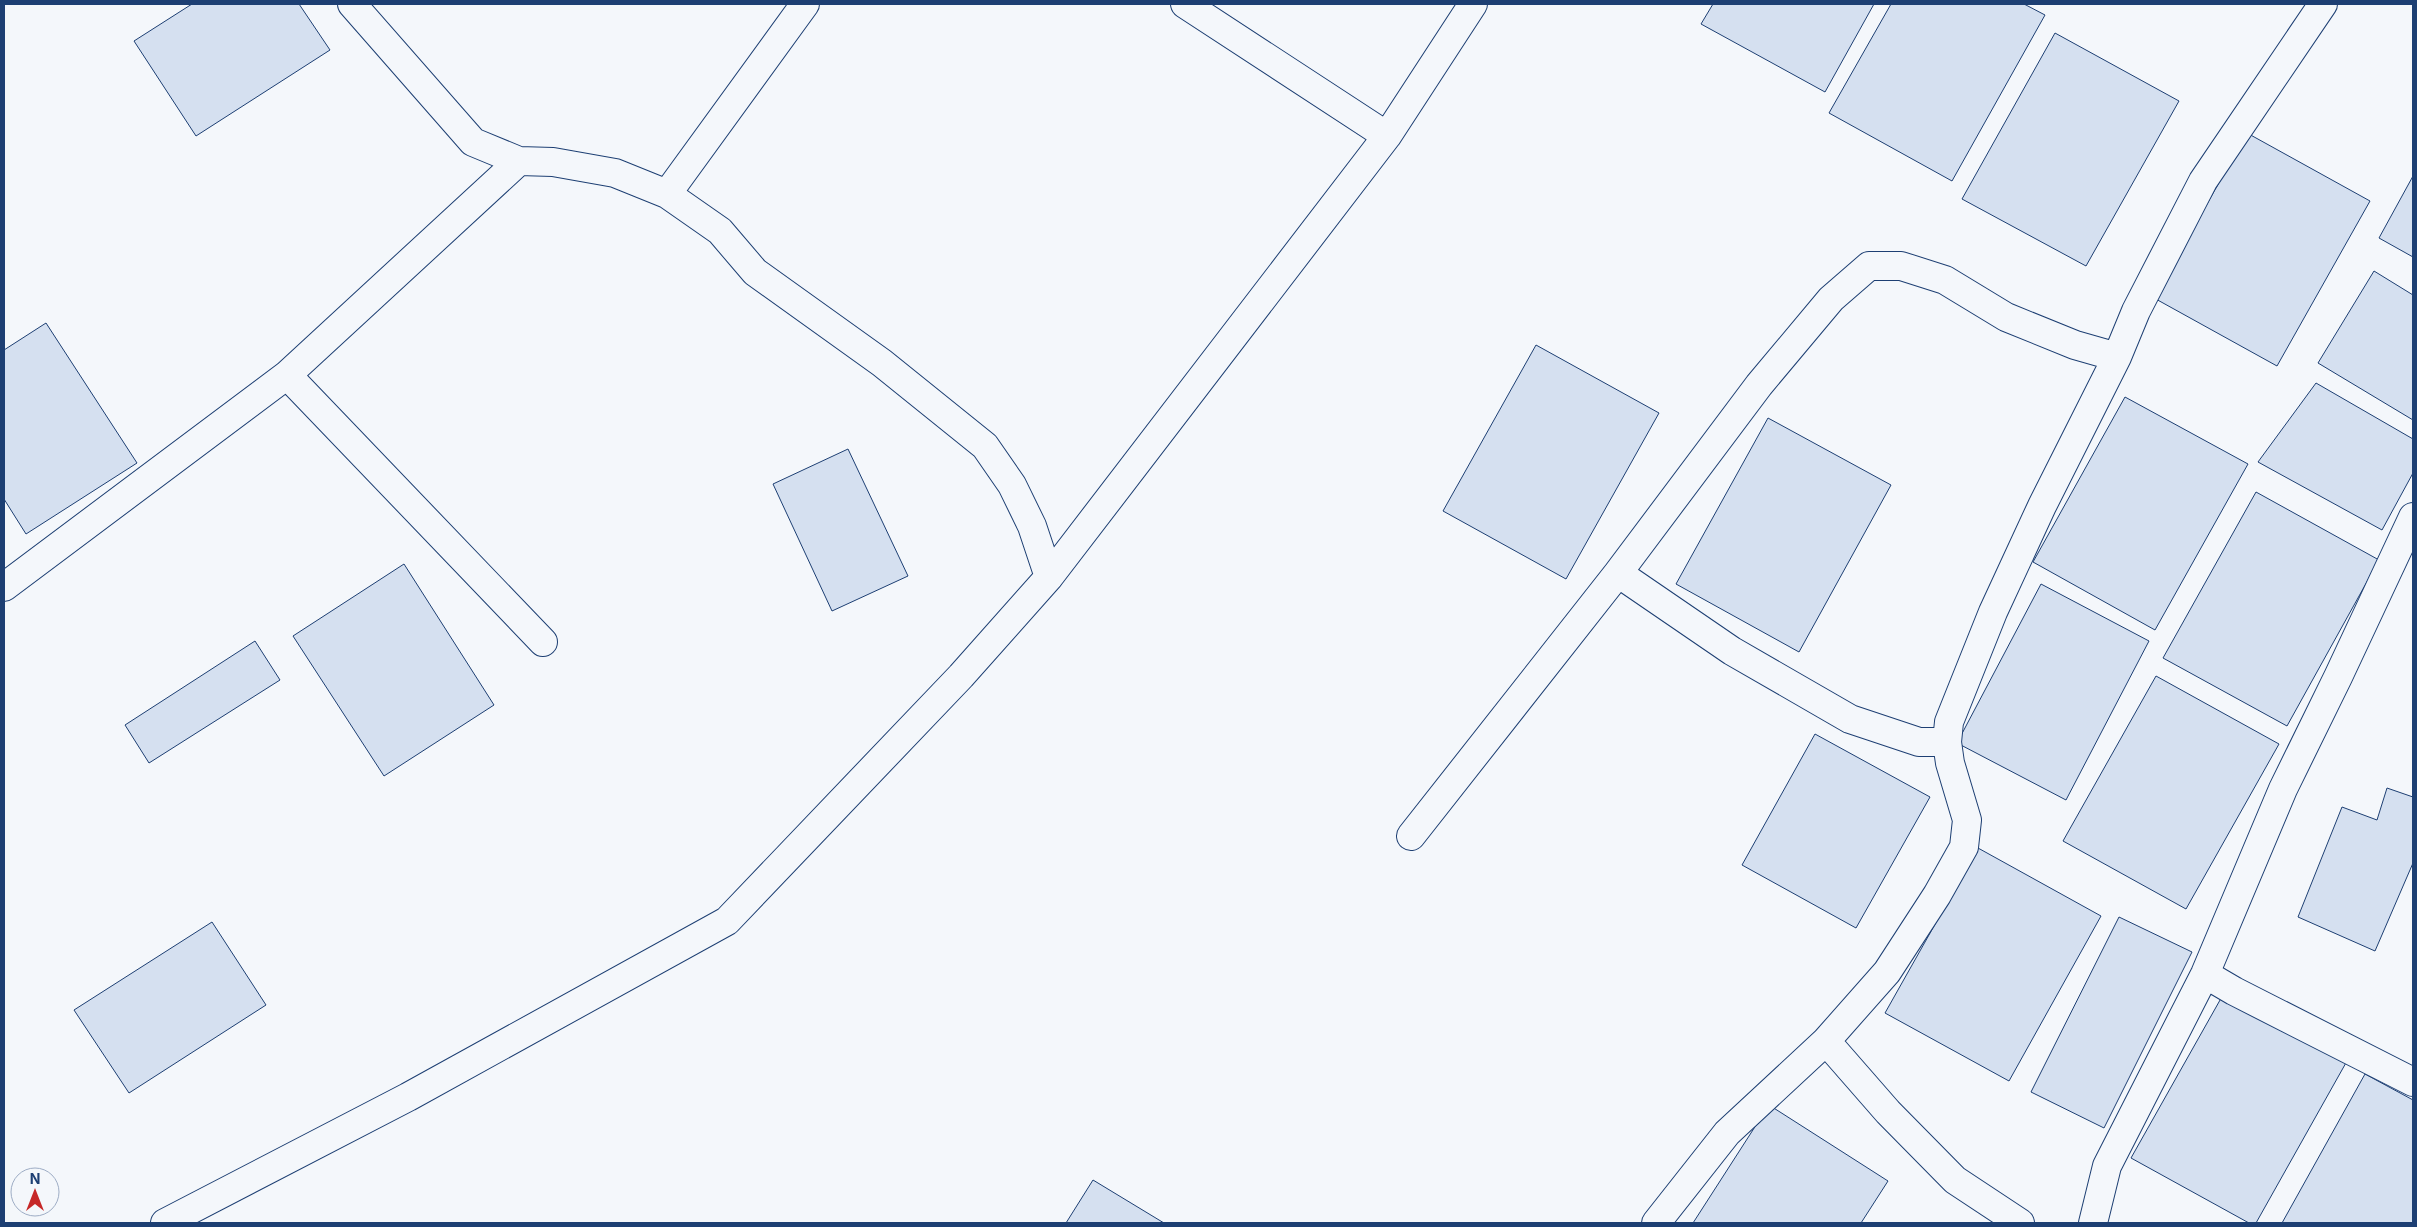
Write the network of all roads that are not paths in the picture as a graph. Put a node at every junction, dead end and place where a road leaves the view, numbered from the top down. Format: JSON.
{"nodes":[{"id":1,"x":352,"y":4,"type":"edge"},
{"id":2,"x":806,"y":4,"type":"edge"},
{"id":3,"x":1185,"y":4,"type":"edge"},
{"id":4,"x":1473,"y":4,"type":"edge"},
{"id":5,"x":2323,"y":4,"type":"edge"},
{"id":6,"x":1388,"y":136,"type":"junction"},
{"id":7,"x":518,"y":162,"type":"junction"},
{"id":8,"x":667,"y":194,"type":"junction"},
{"id":9,"x":2117,"y":357,"type":"junction"},
{"id":10,"x":286,"y":375,"type":"junction"},
{"id":11,"x":2413,"y":517,"type":"edge"},
{"id":12,"x":1618,"y":573,"type":"junction"},
{"id":13,"x":1049,"y":578,"type":"junction"},
{"id":14,"x":4,"y":587,"type":"edge"},
{"id":15,"x":543,"y":642,"type":"dead end"},
{"id":16,"x":1946,"y":742,"type":"junction"},
{"id":17,"x":1411,"y":836,"type":"dead end"},
{"id":18,"x":2205,"y":974,"type":"junction"},
{"id":19,"x":1826,"y":1041,"type":"junction"},
{"id":20,"x":2413,"y":1082,"type":"edge"},
{"id":21,"x":165,"y":1223,"type":"edge"},
{"id":22,"x":1656,"y":1223,"type":"edge"},
{"id":23,"x":2020,"y":1223,"type":"edge"},
{"id":24,"x":2093,"y":1223,"type":"edge"}],
"edges":[{"from":1,"to":7,"type":"street"},
{"from":2,"to":8,"type":"street"},
{"from":3,"to":6,"type":"street"},
{"from":4,"to":6,"type":"street"},
{"from":5,"to":9,"type":"street"},
{"from":6,"to":13,"type":"street"},
{"from":7,"to":8,"type":"street"},
{"from":7,"to":10,"type":"street"},
{"from":8,"to":13,"type":"street"},
{"from":9,"to":12,"type":"street"},
{"from":9,"to":16,"type":"street"},
{"from":10,"to":14,"type":"street"},
{"from":10,"to":15,"type":"street"},
{"from":11,"to":18,"type":"street"},
{"from":12,"to":16,"type":"street"},
{"from":12,"to":17,"type":"street"},
{"from":13,"to":21,"type":"street"},
{"from":16,"to":19,"type":"street"},
{"from":18,"to":20,"type":"street"},
{"from":18,"to":24,"type":"street"},
{"from":19,"to":22,"type":"street"},
{"from":19,"to":23,"type":"street"}]}
